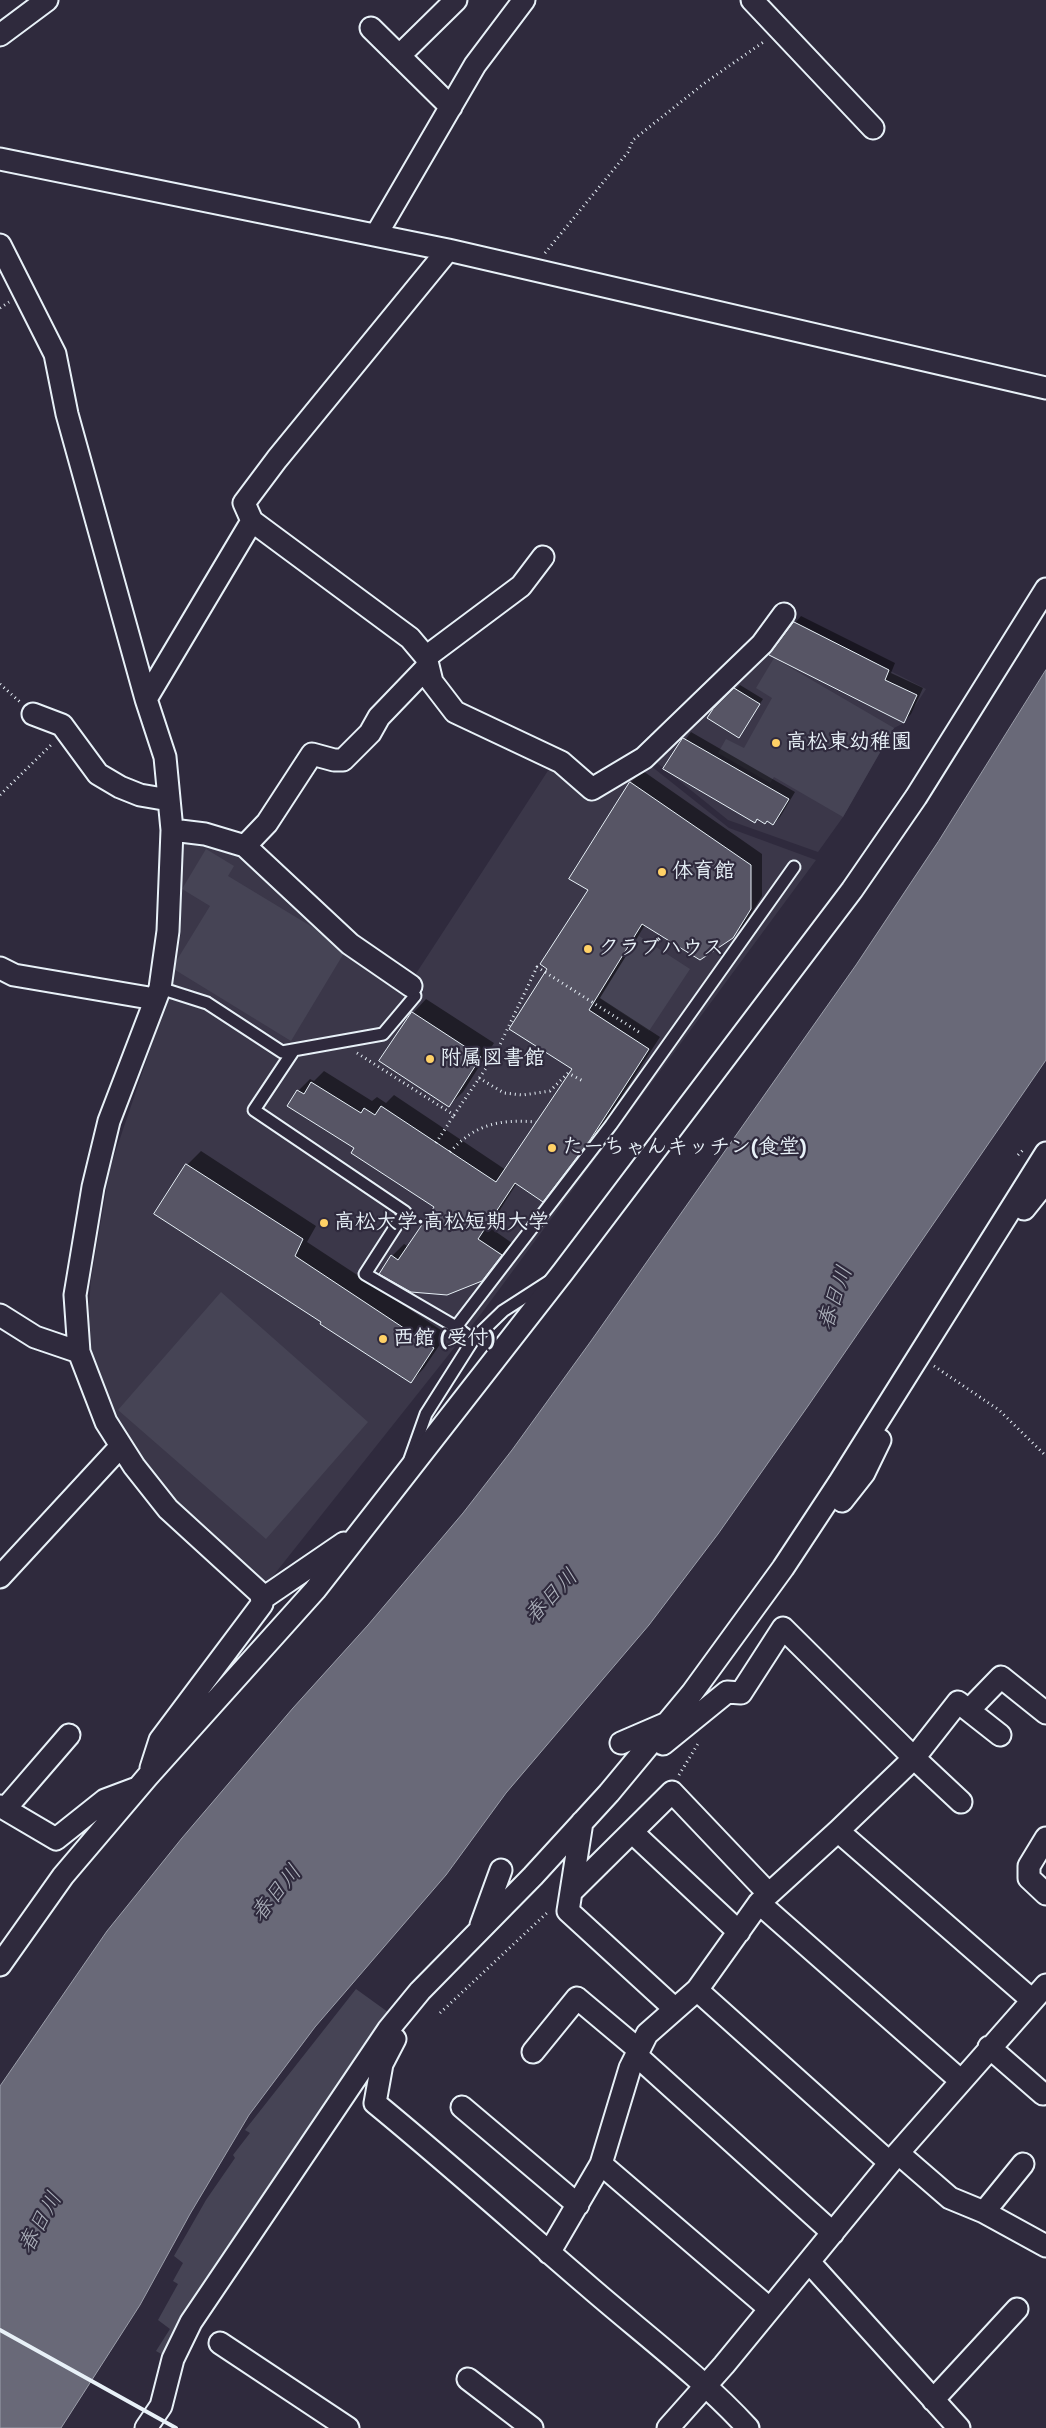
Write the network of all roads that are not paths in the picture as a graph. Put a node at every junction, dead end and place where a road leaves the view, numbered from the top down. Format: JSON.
{"nodes":[{"id":1,"x":46,"y":0,"type":"edge"},
{"id":2,"x":456,"y":0,"type":"edge"},
{"id":3,"x":752,"y":0,"type":"edge"},
{"id":4,"x":518,"y":2,"type":"edge"},
{"id":5,"x":371,"y":28,"type":"dead end"},
{"id":6,"x":0,"y":35,"type":"edge"},
{"id":7,"x":398,"y":56,"type":"junction"},
{"id":8,"x":451,"y":107,"type":"junction"},
{"id":9,"x":873,"y":128,"type":"dead end"},
{"id":10,"x":0,"y":159,"type":"edge"},
{"id":11,"x":376,"y":235,"type":"junction"},
{"id":12,"x":0,"y":245,"type":"edge"},
{"id":13,"x":448,"y":250,"type":"junction"},
{"id":14,"x":1046,"y":388,"type":"edge"},
{"id":15,"x":252,"y":521,"type":"junction"},
{"id":16,"x":543,"y":557,"type":"dead end"},
{"id":17,"x":1046,"y":589,"type":"edge"},
{"id":18,"x":784,"y":614,"type":"dead end"},
{"id":19,"x":427,"y":661,"type":"junction"},
{"id":20,"x":146,"y":699,"type":"junction"},
{"id":21,"x":33,"y":714,"type":"road end"},
{"id":22,"x":169,"y":800,"type":"junction"},
{"id":23,"x":172,"y":830,"type":"junction"},
{"id":24,"x":245,"y":846,"type":"junction"},
{"id":25,"x":794,"y":868,"type":"dead end"},
{"id":26,"x":0,"y":968,"type":"edge"},
{"id":27,"x":413,"y":991,"type":"joint"},
{"id":28,"x":157,"y":994,"type":"junction"},
{"id":29,"x":294,"y":1050,"type":"junction"},
{"id":30,"x":1046,"y":1153,"type":"edge"},
{"id":31,"x":1046,"y":1182,"type":"edge"},
{"id":32,"x":1004,"y":1238,"type":"junction"},
{"id":33,"x":985,"y":1252,"type":"junction"},
{"id":34,"x":563,"y":1272,"type":"junction"},
{"id":35,"x":967,"y":1288,"type":"junction"},
{"id":36,"x":0,"y":1315,"type":"edge"},
{"id":37,"x":456,"y":1327,"type":"junction"},
{"id":38,"x":473,"y":1340,"type":"junction"},
{"id":39,"x":79,"y":1352,"type":"junction"},
{"id":40,"x":888,"y":1414,"type":"junction"},
{"id":41,"x":121,"y":1446,"type":"junction"},
{"id":42,"x":403,"y":1478,"type":"junction"},
{"id":43,"x":361,"y":1531,"type":"junction"},
{"id":44,"x":0,"y":1577,"type":"edge"},
{"id":45,"x":262,"y":1599,"type":"junction"},
{"id":46,"x":969,"y":1710,"type":"junction"},
{"id":47,"x":1046,"y":1714,"type":"edge"},
{"id":48,"x":670,"y":1722,"type":"junction"},
{"id":49,"x":69,"y":1735,"type":"dead end"},
{"id":50,"x":1000,"y":1735,"type":"dead end"},
{"id":51,"x":621,"y":1743,"type":"dead end"},
{"id":52,"x":646,"y":1749,"type":"junction"},
{"id":53,"x":914,"y":1758,"type":"junction"},
{"id":54,"x":143,"y":1782,"type":"junction"},
{"id":55,"x":961,"y":1802,"type":"dead end"},
{"id":56,"x":3,"y":1808,"type":"edge"},
{"id":57,"x":582,"y":1822,"type":"junction"},
{"id":58,"x":838,"y":1831,"type":"junction"},
{"id":59,"x":632,"y":1832,"type":"junction"},
{"id":60,"x":1046,"y":1838,"type":"edge"},
{"id":61,"x":500,"y":1870,"type":"dead end"},
{"id":62,"x":571,"y":1892,"type":"junction"},
{"id":63,"x":1046,"y":1894,"type":"edge"},
{"id":64,"x":764,"y":1899,"type":"junction"},
{"id":65,"x":739,"y":1932,"type":"junction"},
{"id":66,"x":479,"y":1933,"type":"junction"},
{"id":67,"x":0,"y":1965,"type":"edge"},
{"id":68,"x":697,"y":1990,"type":"junction"},
{"id":69,"x":1039,"y":1992,"type":"edge"},
{"id":70,"x":409,"y":2004,"type":"junction"},
{"id":71,"x":675,"y":2010,"type":"junction"},
{"id":72,"x":989,"y":2047,"type":"junction"},
{"id":73,"x":533,"y":2052,"type":"dead end"},
{"id":74,"x":638,"y":2053,"type":"junction"},
{"id":75,"x":960,"y":2080,"type":"junction"},
{"id":76,"x":1044,"y":2094,"type":"dead end"},
{"id":77,"x":462,"y":2107,"type":"dead end"},
{"id":78,"x":894,"y":2158,"type":"junction"},
{"id":79,"x":602,"y":2164,"type":"junction"},
{"id":80,"x":1023,"y":2164,"type":"dead end"},
{"id":81,"x":578,"y":2205,"type":"junction"},
{"id":82,"x":984,"y":2212,"type":"junction"},
{"id":83,"x":833,"y":2233,"type":"junction"},
{"id":84,"x":1046,"y":2246,"type":"edge"},
{"id":85,"x":550,"y":2253,"type":"junction"},
{"id":86,"x":809,"y":2262,"type":"junction"},
{"id":87,"x":770,"y":2309,"type":"junction"},
{"id":88,"x":1017,"y":2309,"type":"dead end"},
{"id":89,"x":220,"y":2342,"type":"dead end"},
{"id":90,"x":468,"y":2379,"type":"dead end"},
{"id":91,"x":705,"y":2386,"type":"junction"},
{"id":92,"x":933,"y":2400,"type":"junction"},
{"id":93,"x":146,"y":2428,"type":"edge"},
{"id":94,"x":348,"y":2428,"type":"edge"},
{"id":95,"x":532,"y":2428,"type":"edge"},
{"id":96,"x":668,"y":2428,"type":"edge"},
{"id":97,"x":748,"y":2428,"type":"edge"},
{"id":98,"x":959,"y":2428,"type":"edge"}],
"edges":[{"from":1,"to":6,"type":"street"},
{"from":2,"to":7,"type":"street"},
{"from":3,"to":9,"type":"street"},
{"from":4,"to":8,"type":"street"},
{"from":5,"to":7,"type":"street"},
{"from":7,"to":8,"type":"street"},
{"from":8,"to":11,"type":"street"},
{"from":10,"to":11,"type":"street"},
{"from":11,"to":13,"type":"street"},
{"from":12,"to":20,"type":"street"},
{"from":13,"to":14,"type":"street"},
{"from":13,"to":15,"type":"street"},
{"from":15,"to":19,"type":"street"},
{"from":15,"to":20,"type":"street"},
{"from":16,"to":19,"type":"street"},
{"from":17,"to":34,"type":"street"},
{"from":18,"to":19,"type":"street"},
{"from":19,"to":24,"type":"street"},
{"from":20,"to":22,"type":"street"},
{"from":21,"to":22,"type":"street"},
{"from":22,"to":23,"type":"street"},
{"from":23,"to":24,"type":"street"},
{"from":23,"to":28,"type":"street"},
{"from":24,"to":27,"type":"street"},
{"from":25,"to":37,"type":"lane"},
{"from":26,"to":28,"type":"street"},
{"from":27,"to":29,"type":"lane"},
{"from":28,"to":29,"type":"lane"},
{"from":28,"to":39,"type":"street"},
{"from":29,"to":37,"type":"lane"},
{"from":30,"to":33,"type":"street"},
{"from":31,"to":32,"type":"street"},
{"from":32,"to":33,"type":"street"},
{"from":32,"to":35,"type":"street"},
{"from":33,"to":35,"type":"street"},
{"from":34,"to":38,"type":"lane"},
{"from":34,"to":42,"type":"street"},
{"from":35,"to":40,"type":"street"},
{"from":35,"to":40,"type":"street"},
{"from":36,"to":39,"type":"street"},
{"from":37,"to":38,"type":"lane"},
{"from":38,"to":42,"type":"lane"},
{"from":39,"to":41,"type":"street"},
{"from":40,"to":48,"type":"street"},
{"from":41,"to":44,"type":"street"},
{"from":41,"to":45,"type":"street"},
{"from":42,"to":43,"type":"street"},
{"from":43,"to":45,"type":"street"},
{"from":43,"to":54,"type":"street"},
{"from":45,"to":54,"type":"street"},
{"from":46,"to":47,"type":"street"},
{"from":46,"to":50,"type":"street"},
{"from":46,"to":53,"type":"street"},
{"from":48,"to":51,"type":"street"},
{"from":48,"to":52,"type":"street"},
{"from":49,"to":56,"type":"street"},
{"from":52,"to":53,"type":"street"},
{"from":52,"to":57,"type":"street"},
{"from":53,"to":55,"type":"street"},
{"from":53,"to":58,"type":"street"},
{"from":54,"to":56,"type":"street"},
{"from":54,"to":67,"type":"street"},
{"from":57,"to":62,"type":"street"},
{"from":57,"to":66,"type":"street"},
{"from":58,"to":64,"type":"street"},
{"from":58,"to":69,"type":"street"},
{"from":59,"to":62,"type":"street"},
{"from":59,"to":64,"type":"street"},
{"from":59,"to":65,"type":"street"},
{"from":60,"to":63,"type":"street"},
{"from":61,"to":66,"type":"street"},
{"from":62,"to":71,"type":"street"},
{"from":64,"to":65,"type":"street"},
{"from":64,"to":75,"type":"street"},
{"from":65,"to":68,"type":"street"},
{"from":66,"to":70,"type":"street"},
{"from":68,"to":71,"type":"street"},
{"from":68,"to":78,"type":"street"},
{"from":69,"to":72,"type":"street"},
{"from":70,"to":85,"type":"street"},
{"from":70,"to":93,"type":"street"},
{"from":71,"to":74,"type":"street"},
{"from":72,"to":75,"type":"street"},
{"from":72,"to":76,"type":"street"},
{"from":73,"to":74,"type":"street"},
{"from":74,"to":79,"type":"street"},
{"from":74,"to":83,"type":"street"},
{"from":75,"to":78,"type":"street"},
{"from":77,"to":81,"type":"street"},
{"from":78,"to":82,"type":"street"},
{"from":78,"to":83,"type":"street"},
{"from":79,"to":81,"type":"street"},
{"from":79,"to":87,"type":"street"},
{"from":80,"to":82,"type":"street"},
{"from":81,"to":85,"type":"street"},
{"from":82,"to":84,"type":"street"},
{"from":83,"to":86,"type":"street"},
{"from":85,"to":91,"type":"street"},
{"from":86,"to":87,"type":"street"},
{"from":86,"to":92,"type":"street"},
{"from":87,"to":91,"type":"street"},
{"from":88,"to":92,"type":"street"},
{"from":89,"to":94,"type":"street"},
{"from":90,"to":95,"type":"street"},
{"from":91,"to":96,"type":"street"},
{"from":91,"to":97,"type":"street"},
{"from":92,"to":98,"type":"street"}]}
